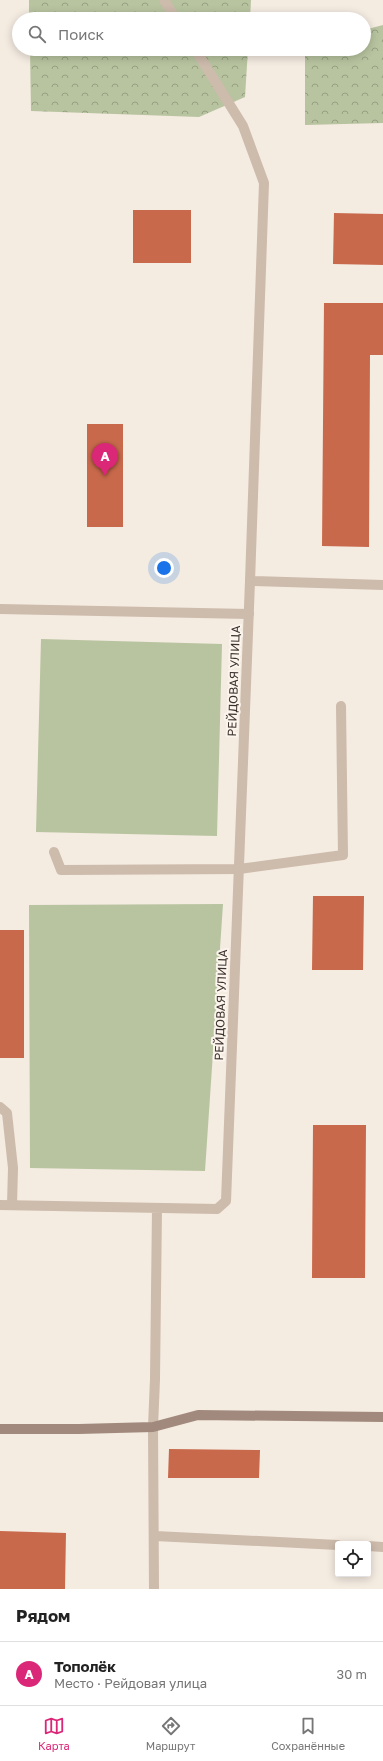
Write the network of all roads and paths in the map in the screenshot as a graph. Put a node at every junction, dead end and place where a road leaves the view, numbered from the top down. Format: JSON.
{"nodes":[{"id":1,"x":164,"y":0,"type":"edge"},
{"id":2,"x":172,"y":12,"type":"edge"},
{"id":3,"x":199,"y":56,"type":"edge"},
{"id":4,"x":250,"y":581,"type":"junction"},
{"id":5,"x":383,"y":585,"type":"edge"},
{"id":6,"x":0,"y":609,"type":"edge"},
{"id":7,"x":249,"y":614,"type":"junction"},
{"id":8,"x":341,"y":706,"type":"dead end"},
{"id":9,"x":54,"y":852,"type":"dead end"},
{"id":10,"x":239,"y":869,"type":"junction"},
{"id":11,"x":0,"y":1107,"type":"edge"},
{"id":12,"x":0,"y":1205,"type":"edge"},
{"id":13,"x":12,"y":1206,"type":"junction"},
{"id":14,"x":157,"y":1208,"type":"junction"},
{"id":15,"x":383,"y":1417,"type":"edge"},
{"id":16,"x":153,"y":1427,"type":"junction"},
{"id":17,"x":0,"y":1429,"type":"edge"},
{"id":18,"x":154,"y":1536,"type":"junction"},
{"id":19,"x":335,"y":1545,"type":"edge"},
{"id":20,"x":371,"y":1546,"type":"edge"},
{"id":21,"x":383,"y":1547,"type":"edge"},
{"id":22,"x":154,"y":1589,"type":"edge"}],
"edges":[{"from":1,"to":2,"type":"street"},
{"from":3,"to":4,"type":"street","name":"РЕЙДОВАЯ УЛИЦА"},
{"from":4,"to":5,"type":"street"},
{"from":4,"to":7,"type":"street","name":"РЕЙДОВАЯ УЛИЦА"},
{"from":6,"to":7,"type":"street"},
{"from":7,"to":10,"type":"street","name":"РЕЙДОВАЯ УЛИЦА"},
{"from":8,"to":10,"type":"street"},
{"from":9,"to":10,"type":"street"},
{"from":10,"to":14,"type":"street","name":"РЕЙДОВАЯ УЛИЦА"},
{"from":11,"to":13,"type":"street"},
{"from":12,"to":13,"type":"street","name":"РЕЙДОВАЯ УЛИЦА"},
{"from":13,"to":14,"type":"street","name":"РЕЙДОВАЯ УЛИЦА"},
{"from":14,"to":16,"type":"street"},
{"from":15,"to":16,"type":"main road"},
{"from":16,"to":17,"type":"main road"},
{"from":16,"to":18,"type":"street"},
{"from":18,"to":19,"type":"street"},
{"from":18,"to":22,"type":"street"},
{"from":20,"to":21,"type":"street"}]}
